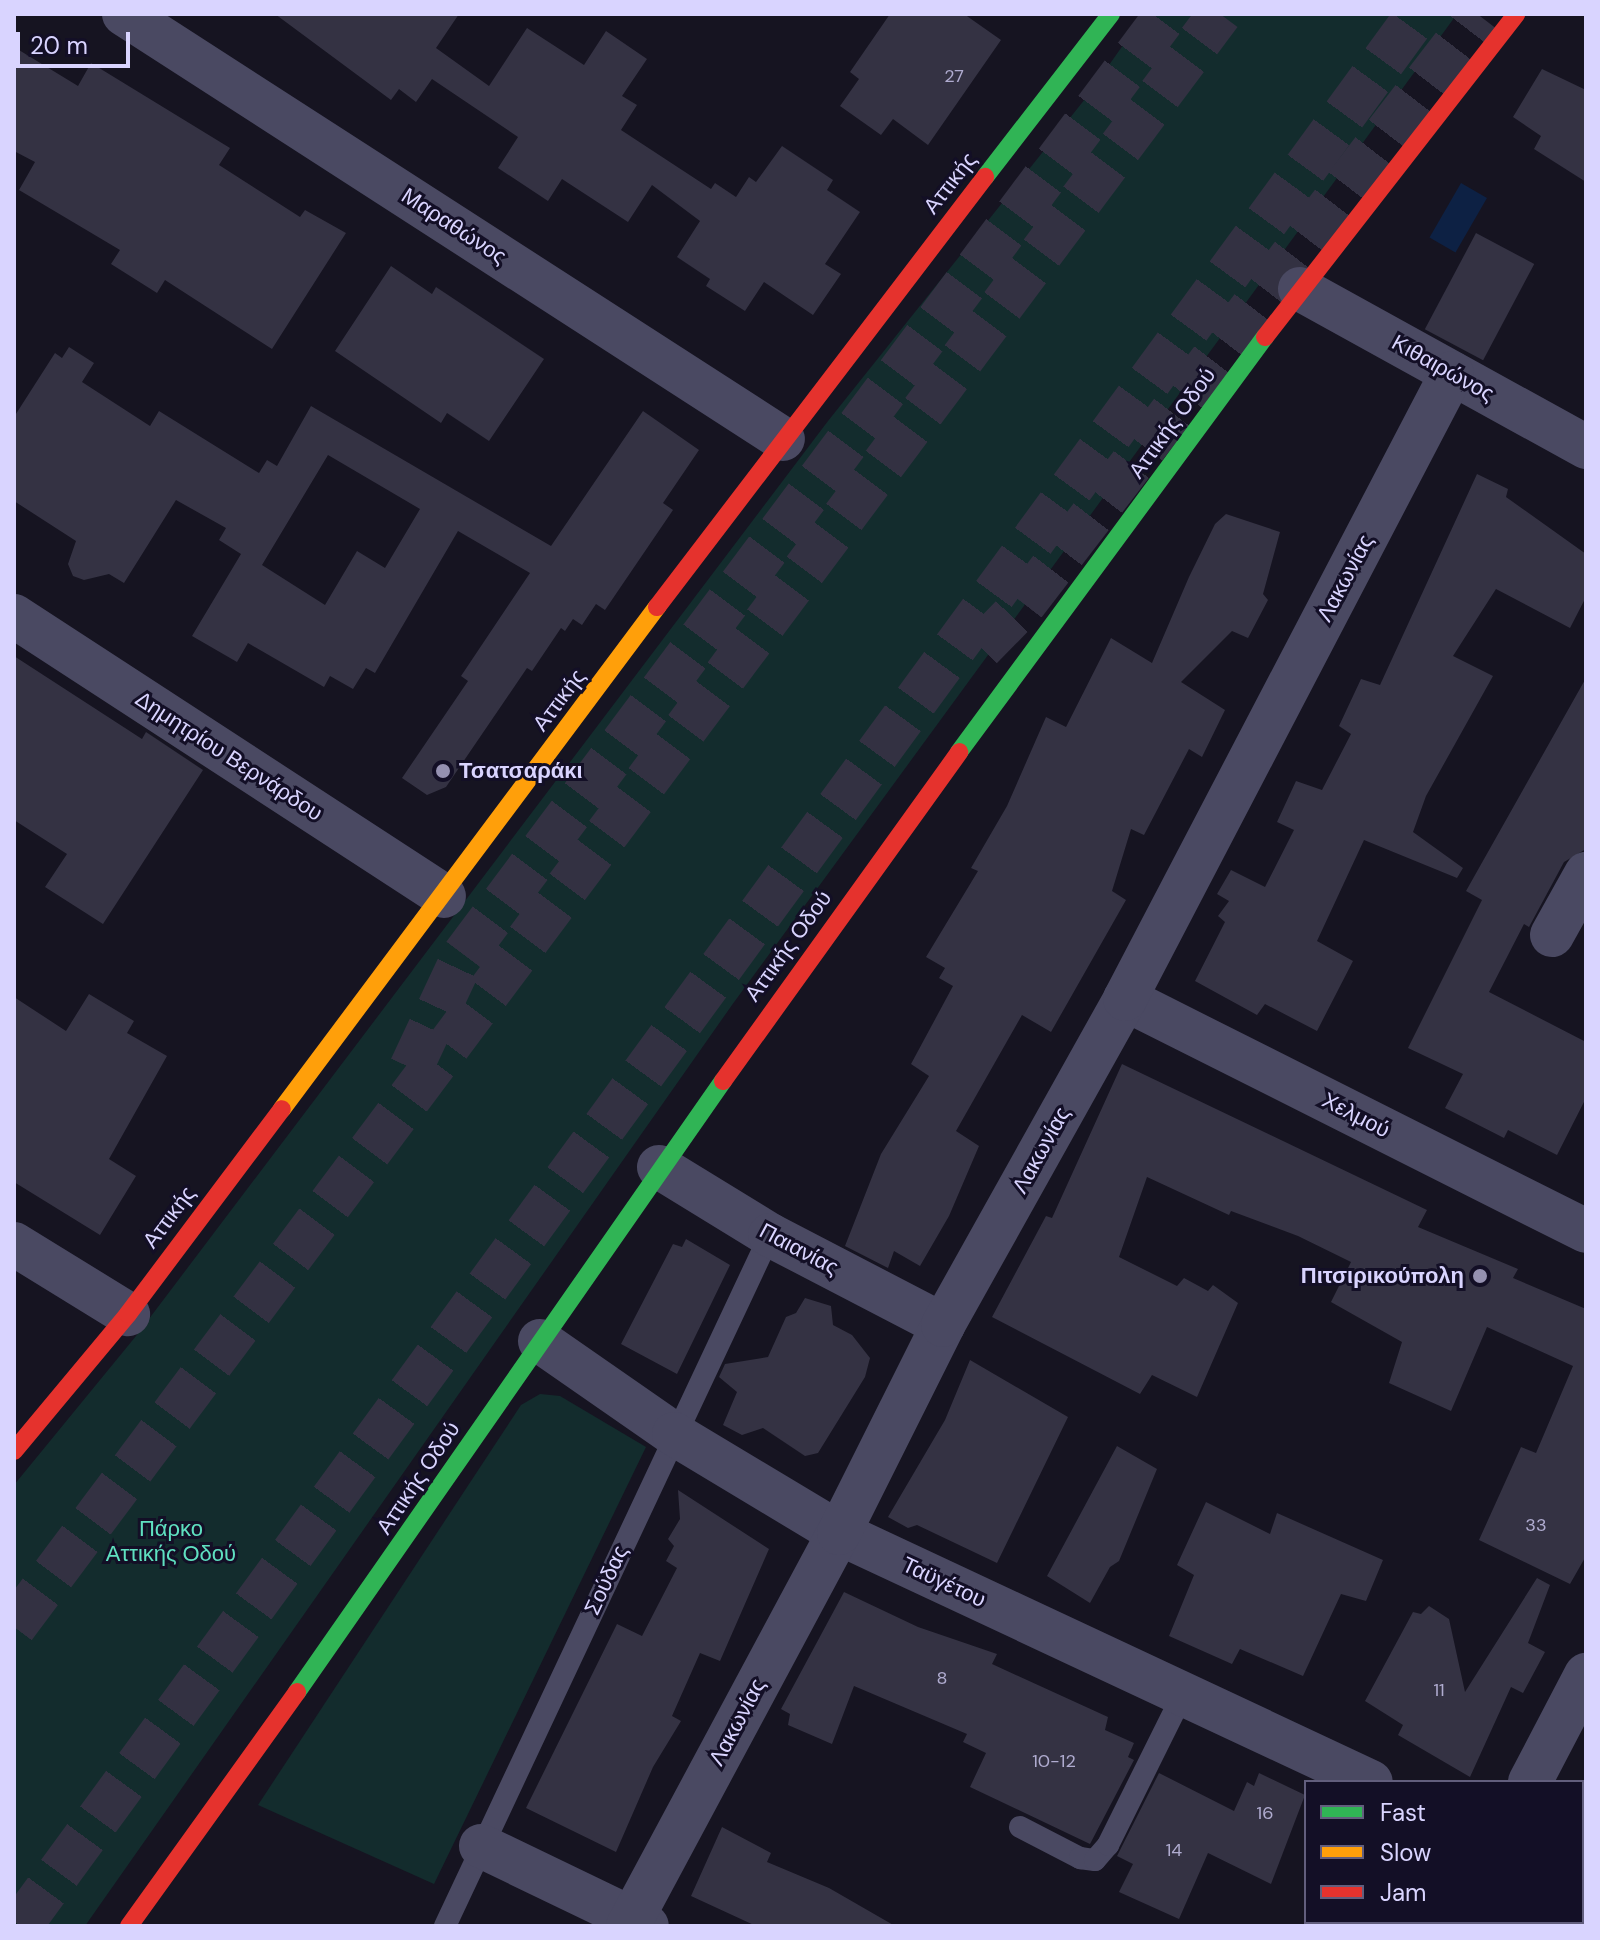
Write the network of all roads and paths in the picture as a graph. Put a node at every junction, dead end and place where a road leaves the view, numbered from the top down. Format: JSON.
{"nodes":[{"id":1,"x":124,"y":14,"type":"edge"},
{"id":2,"x":1111,"y":14,"type":"edge"},
{"id":3,"x":1516,"y":14,"type":"edge"},
{"id":4,"x":1300,"y":289,"type":"junction"},
{"id":5,"x":1452,"y":373,"type":"junction"},
{"id":6,"x":783,"y":439,"type":"junction"},
{"id":7,"x":1586,"y":447,"type":"edge"},
{"id":8,"x":14,"y":616,"type":"edge"},
{"id":9,"x":1586,"y":874,"type":"edge"},
{"id":10,"x":444,"y":896,"type":"junction"},
{"id":11,"x":1552,"y":935,"type":"dead end"},
{"id":12,"x":1125,"y":999,"type":"junction"},
{"id":13,"x":659,"y":1167,"type":"junction"},
{"id":14,"x":1586,"y":1231,"type":"edge"},
{"id":15,"x":770,"y":1235,"type":"junction"},
{"id":16,"x":14,"y":1244,"type":"edge"},
{"id":17,"x":128,"y":1314,"type":"junction"},
{"id":18,"x":943,"y":1325,"type":"junction"},
{"id":19,"x":540,"y":1341,"type":"junction"},
{"id":20,"x":674,"y":1434,"type":"junction"},
{"id":21,"x":14,"y":1451,"type":"edge"},
{"id":22,"x":839,"y":1533,"type":"junction"},
{"id":23,"x":1586,"y":1675,"type":"edge"},
{"id":24,"x":1183,"y":1694,"type":"junction"},
{"id":25,"x":1367,"y":1780,"type":"edge"},
{"id":26,"x":1531,"y":1780,"type":"edge"},
{"id":27,"x":1020,"y":1827,"type":"dead end"},
{"id":28,"x":481,"y":1846,"type":"junction"},
{"id":29,"x":636,"y":1924,"type":"edge"},
{"id":30,"x":129,"y":1926,"type":"edge"},
{"id":31,"x":445,"y":1926,"type":"edge"}],
"edges":[{"from":1,"to":6,"type":"street","name":"Μαραθώνος"},
{"from":2,"to":6,"type":"main road","name":"Αττικής"},
{"from":3,"to":4,"type":"main road","name":"Αττικής Οδού"},
{"from":4,"to":5,"type":"street","name":"Κιθαιρώνος"},
{"from":4,"to":13,"type":"main road","name":"Αττικής Οδού"},
{"from":5,"to":7,"type":"street","name":"Κιθαιρώνος"},
{"from":5,"to":12,"type":"street","name":"Λακωνίας"},
{"from":6,"to":10,"type":"main road","name":"Αττικής"},
{"from":8,"to":10,"type":"street","name":"Δημητρίου Βερνάρδου"},
{"from":9,"to":11,"type":"street"},
{"from":10,"to":17,"type":"main road","name":"Αττικής"},
{"from":12,"to":14,"type":"street","name":"Χελμού"},
{"from":12,"to":18,"type":"street","name":"Λακωνίας"},
{"from":13,"to":15,"type":"street","name":"Παιανίας"},
{"from":13,"to":19,"type":"main road","name":"Αττικής Οδού"},
{"from":15,"to":18,"type":"street","name":"Παιανίας"},
{"from":15,"to":20,"type":"lane","name":"Σούδας"},
{"from":16,"to":17,"type":"street"},
{"from":17,"to":21,"type":"main road","name":"Αττικής"},
{"from":18,"to":22,"type":"street","name":"Λακωνίας"},
{"from":19,"to":20,"type":"street","name":"Ταϋγέτου"},
{"from":19,"to":30,"type":"main road","name":"Αττικής Οδού"},
{"from":20,"to":22,"type":"street","name":"Ταϋγέτου"},
{"from":20,"to":28,"type":"lane","name":"Σούδας"},
{"from":22,"to":24,"type":"street","name":"Ταϋγέτου"},
{"from":22,"to":29,"type":"street","name":"Λακωνίας"},
{"from":23,"to":26,"type":"street"},
{"from":24,"to":25,"type":"street","name":"Ταϋγέτου"},
{"from":24,"to":27,"type":"lane"},
{"from":28,"to":29,"type":"street"},
{"from":28,"to":31,"type":"lane","name":"Σούδας"}]}
